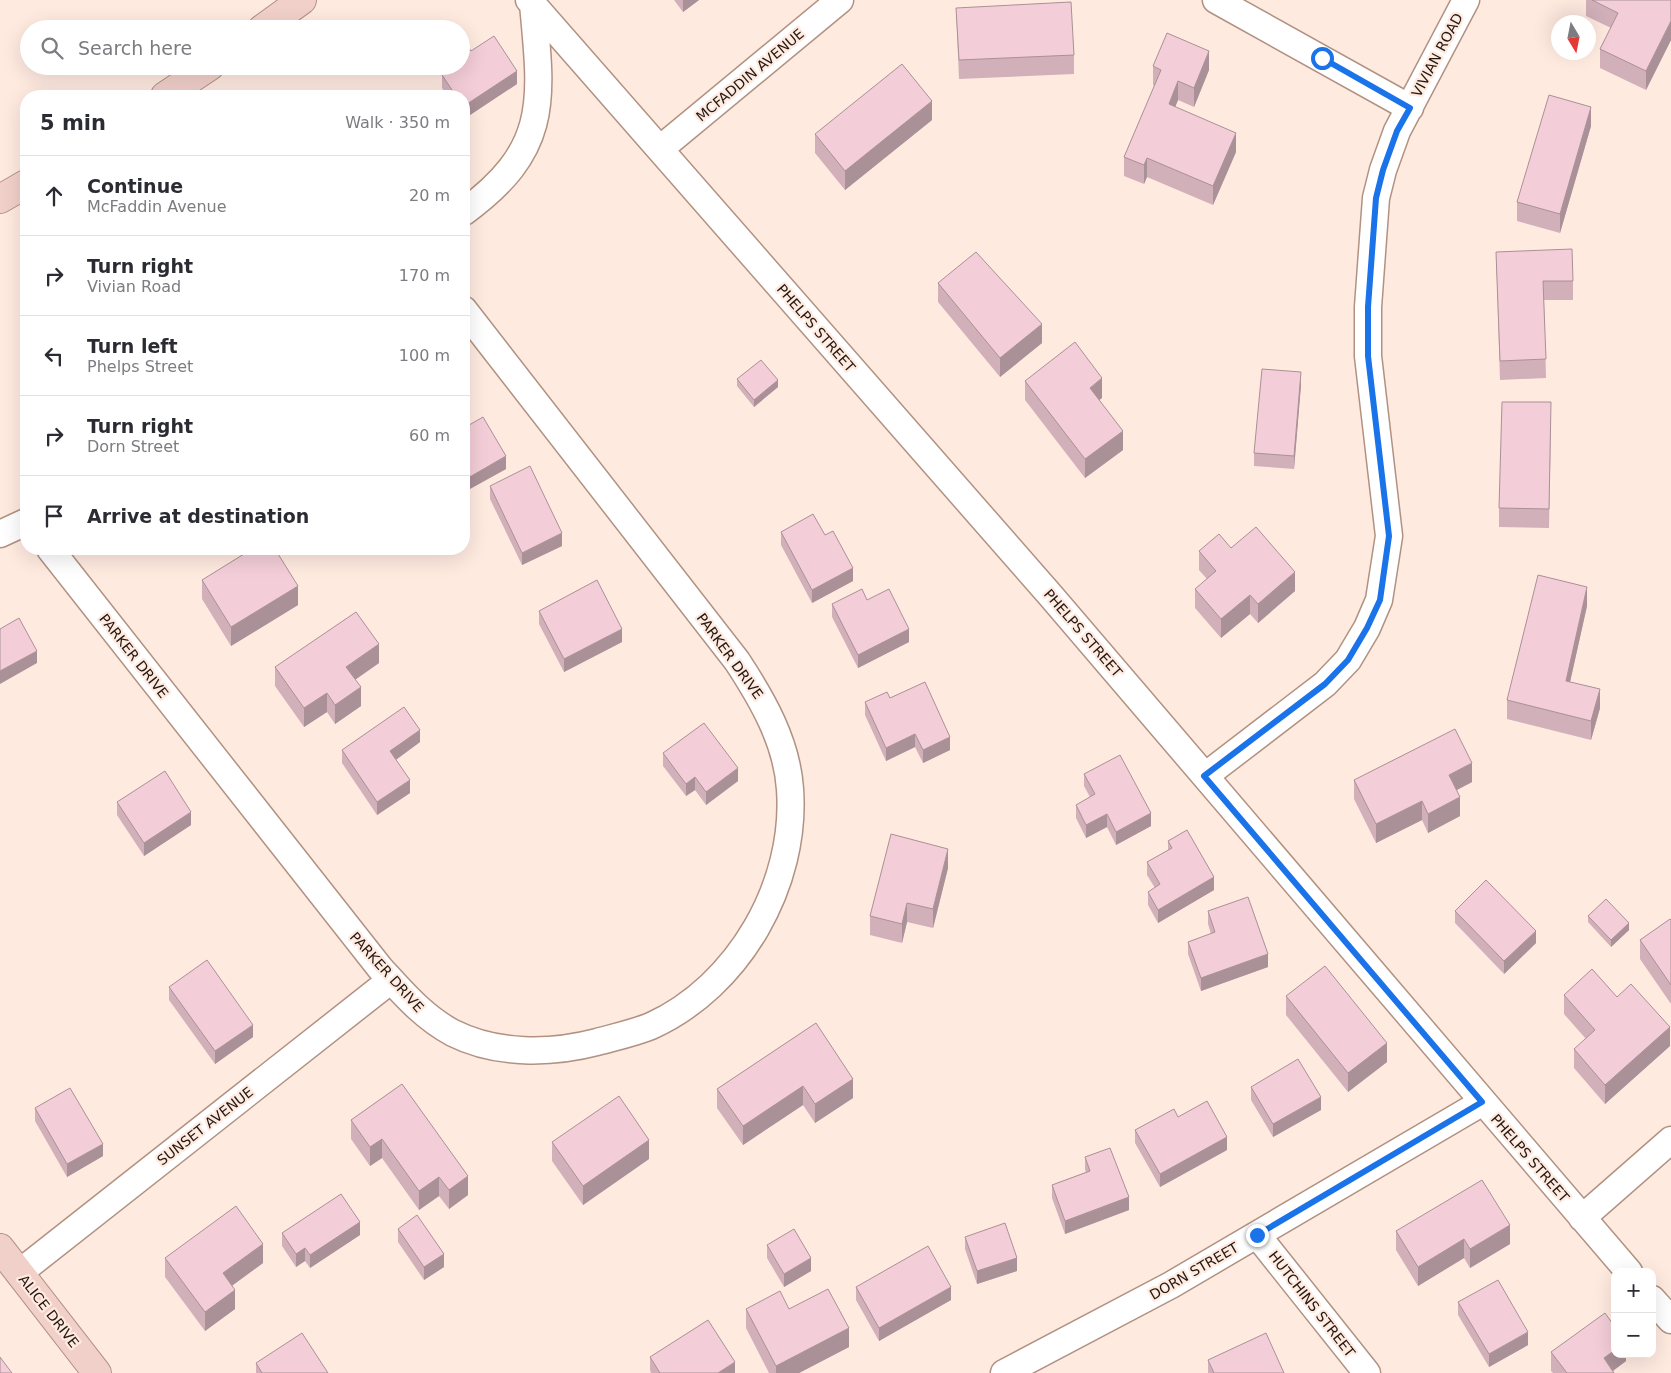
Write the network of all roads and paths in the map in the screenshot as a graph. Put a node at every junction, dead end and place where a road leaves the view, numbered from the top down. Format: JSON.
{"nodes":[{"id":1,"x":302,"y":0,"type":"edge"},
{"id":2,"x":840,"y":0,"type":"edge"},
{"id":3,"x":1216,"y":0,"type":"edge"},
{"id":4,"x":1466,"y":0,"type":"edge"},
{"id":5,"x":531,"y":2,"type":"edge"},
{"id":6,"x":274,"y":20,"type":"edge"},
{"id":7,"x":196,"y":75,"type":"edge"},
{"id":8,"x":174,"y":90,"type":"edge"},
{"id":9,"x":1410,"y":108,"type":"junction"},
{"id":10,"x":660,"y":149,"type":"junction"},
{"id":11,"x":20,"y":187,"type":"edge"},
{"id":12,"x":0,"y":199,"type":"edge"},
{"id":13,"x":470,"y":207,"type":"edge"},
{"id":14,"x":470,"y":318,"type":"edge"},
{"id":15,"x":20,"y":525,"type":"edge"},
{"id":16,"x":0,"y":534,"type":"edge"},
{"id":17,"x":55,"y":555,"type":"edge"},
{"id":18,"x":1204,"y":776,"type":"junction"},
{"id":19,"x":391,"y":980,"type":"junction"},
{"id":20,"x":1482,"y":1102,"type":"junction"},
{"id":21,"x":1671,"y":1140,"type":"edge"},
{"id":22,"x":1582,"y":1218,"type":"junction"},
{"id":23,"x":1257,"y":1235,"type":"junction"},
{"id":24,"x":0,"y":1248,"type":"edge"},
{"id":25,"x":1626,"y":1268,"type":"edge"},
{"id":26,"x":19,"y":1272,"type":"junction"},
{"id":27,"x":1656,"y":1303,"type":"edge"},
{"id":28,"x":1671,"y":1320,"type":"edge"},
{"id":29,"x":97,"y":1373,"type":"edge"},
{"id":30,"x":1004,"y":1373,"type":"edge"},
{"id":31,"x":1367,"y":1373,"type":"edge"}],
"edges":[{"from":1,"to":6,"type":"main road"},
{"from":2,"to":10,"type":"street","name":"MCFADDIN AVENUE"},
{"from":3,"to":9,"type":"street"},
{"from":4,"to":9,"type":"street","name":"VIVIAN ROAD"},
{"from":5,"to":10,"type":"street","name":"PHELPS STREET"},
{"from":5,"to":13,"type":"street"},
{"from":7,"to":8,"type":"main road"},
{"from":9,"to":18,"type":"street","name":"VIVIAN ROAD"},
{"from":10,"to":18,"type":"street","name":"PHELPS STREET"},
{"from":11,"to":12,"type":"main road"},
{"from":14,"to":19,"type":"street","name":"PARKER DRIVE"},
{"from":15,"to":16,"type":"street"},
{"from":17,"to":19,"type":"street","name":"PARKER DRIVE"},
{"from":18,"to":20,"type":"street","name":"PHELPS STREET"},
{"from":19,"to":26,"type":"street","name":"SUNSET AVENUE"},
{"from":20,"to":22,"type":"street","name":"PHELPS STREET"},
{"from":20,"to":23,"type":"street","name":"DORN STREET"},
{"from":21,"to":22,"type":"street"},
{"from":22,"to":25,"type":"street","name":"PHELPS STREET"},
{"from":23,"to":30,"type":"street","name":"DORN STREET"},
{"from":23,"to":31,"type":"street","name":"HUTCHINS STREET"},
{"from":24,"to":26,"type":"main road","name":"ALICE DRIVE"},
{"from":26,"to":29,"type":"main road","name":"ALICE DRIVE"},
{"from":27,"to":28,"type":"street"}]}
